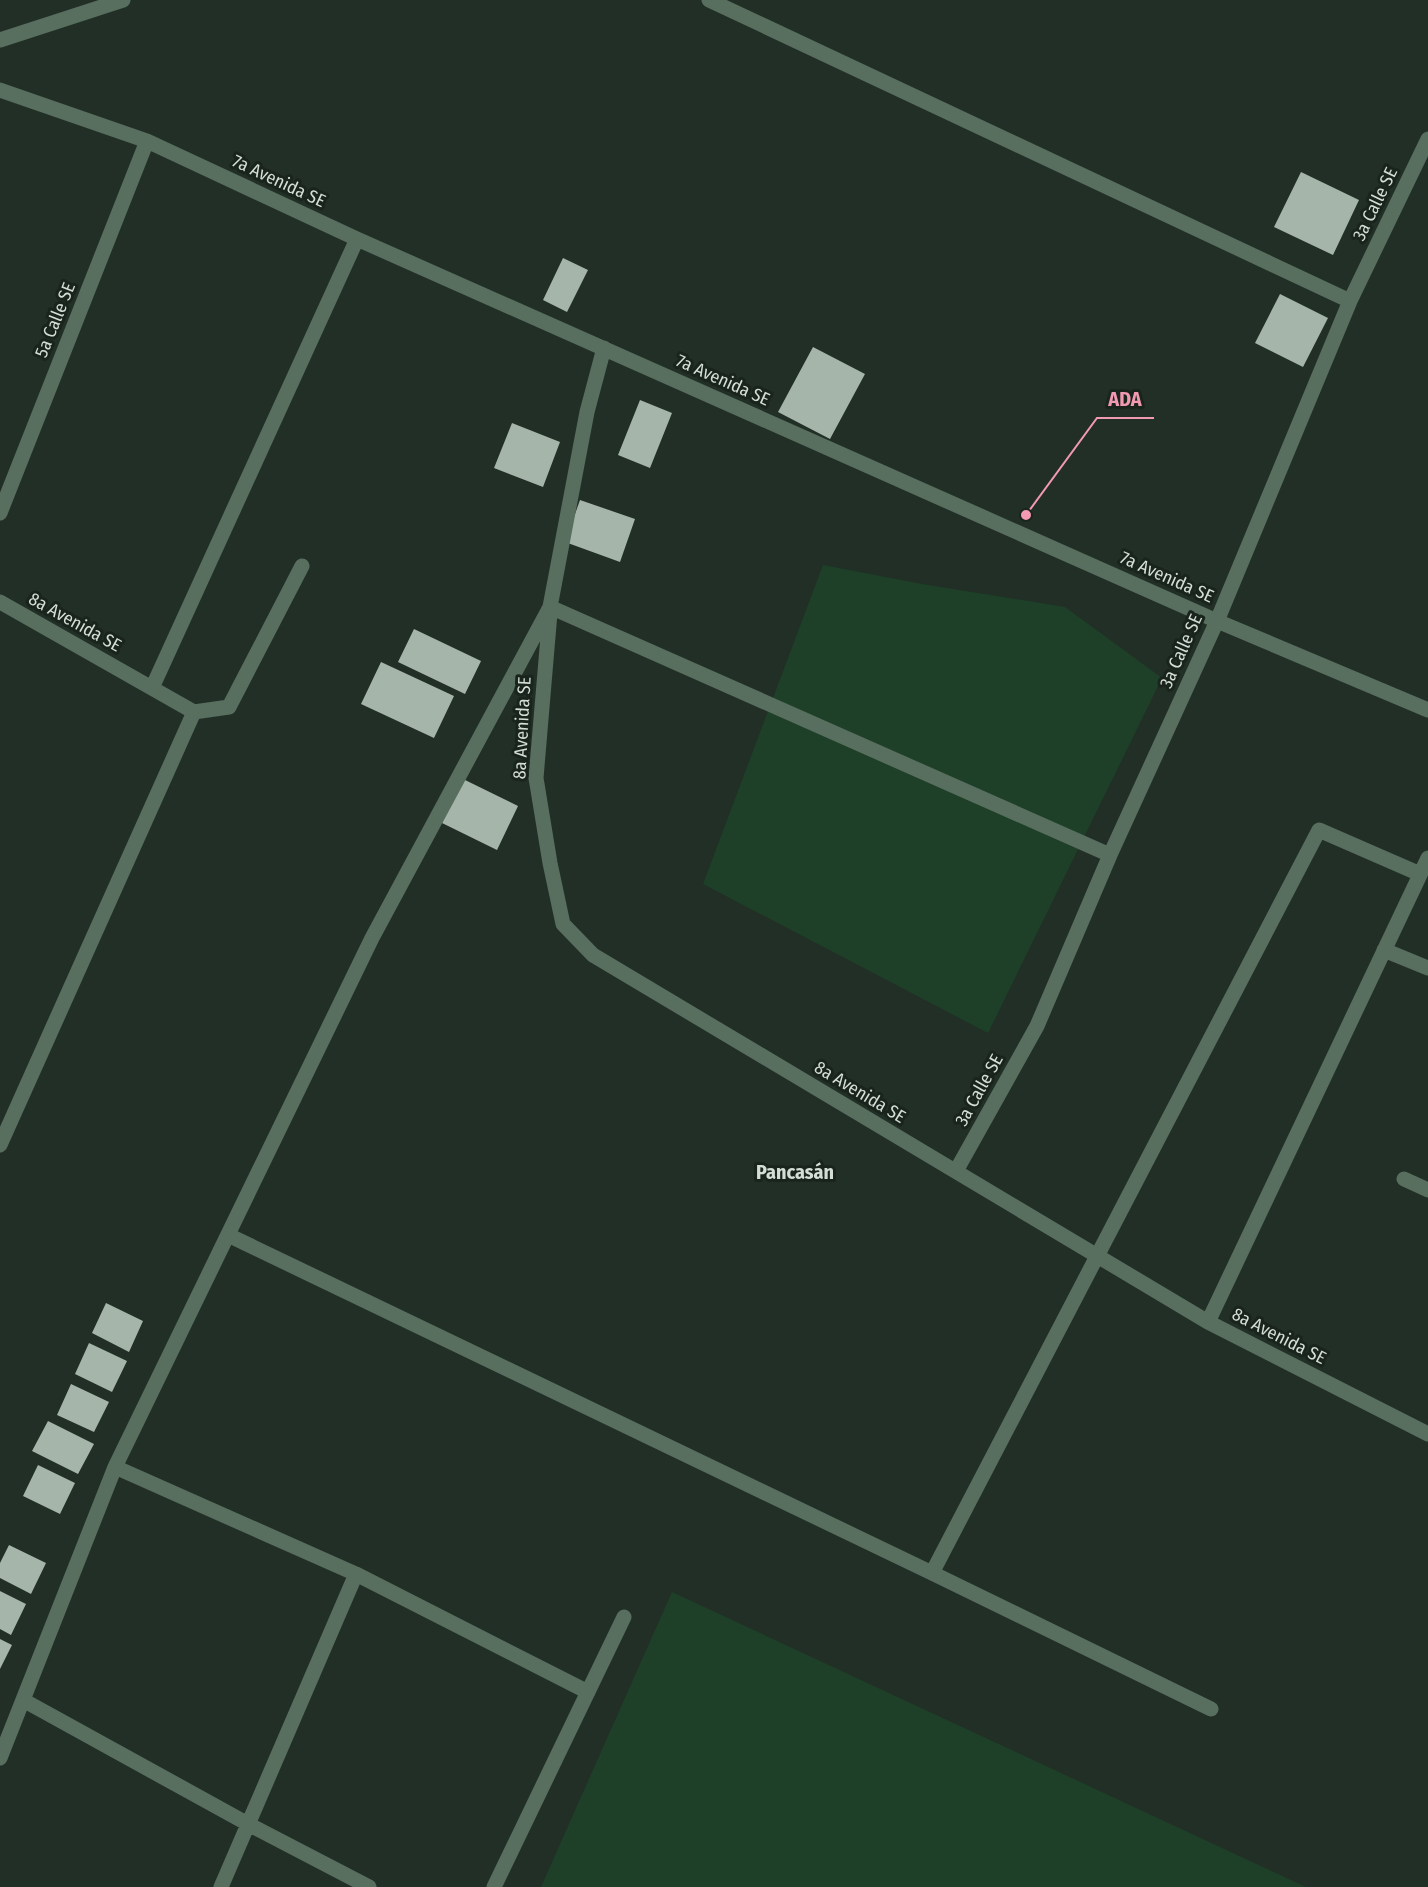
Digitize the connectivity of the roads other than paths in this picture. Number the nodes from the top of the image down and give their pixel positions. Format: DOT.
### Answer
graph roads {
  1 [pos="123,0"];
  2 [pos="709,0"];
  3 [pos="0,40"];
  4 [pos="0,90"];
  5 [pos="1428,139"];
  6 [pos="147,141"];
  7 [pos="357,239"];
  8 [pos="1350,301"];
  9 [pos="604,348"];
  10 [pos="0,513"];
  11 [pos="302,566"];
  12 [pos="0,602"];
  13 [pos="550,607"];
  14 [pos="1216,621"];
  15 [pos="152,688"];
  16 [pos="1428,710"];
  17 [pos="194,712"];
  18 [pos="1110,855"];
  19 [pos="1428,858"];
  20 [pos="1420,874"];
  21 [pos="1384,950"];
  22 [pos="1428,968"];
  23 [pos="0,1145"];
  24 [pos="956,1171"];
  25 [pos="1404,1179"];
  26 [pos="1428,1190"];
  27 [pos="228,1235"];
  28 [pos="1098,1256"];
  29 [pos="1208,1322"];
  30 [pos="1428,1434"];
  31 [pos="115,1467"];
  32 [pos="932,1572"];
  33 [pos="356,1575"];
  34 [pos="624,1617"];
  35 [pos="588,1692"];
  36 [pos="23,1700"];
  37 [pos="1211,1709"];
  38 [pos="0,1758"];
  39 [pos="248,1824"];
  40 [pos="221,1887"];
  41 [pos="369,1887"];
  42 [pos="494,1887"];
  1 -- 3 [label="street"];
  2 -- 8 [label="street"];
  4 -- 6 [label="street, 7a Avenida SE"];
  5 -- 8 [label="street, 3a Calle SE"];
  6 -- 7 [label="street, 7a Avenida SE"];
  6 -- 10 [label="street, 5a Calle SE"];
  7 -- 9 [label="street, 7a Avenida SE"];
  7 -- 15 [label="street"];
  8 -- 14 [label="street, 3a Calle SE"];
  9 -- 13 [label="street"];
  9 -- 14 [label="street, 7a Avenida SE"];
  11 -- 17 [label="street"];
  12 -- 15 [label="street, 8a Avenida SE"];
  13 -- 18 [label="street"];
  13 -- 24 [label="street, 8a Avenida SE"];
  13 -- 27 [label="street"];
  14 -- 16 [label="street, 7a Avenida SE"];
  14 -- 18 [label="street, 3a Calle SE"];
  15 -- 17 [label="street, 8a Avenida SE"];
  17 -- 23 [label="street"];
  18 -- 24 [label="street, 3a Calle SE"];
  19 -- 20 [label="street"];
  20 -- 21 [label="street"];
  20 -- 28 [label="street"];
  21 -- 22 [label="street"];
  21 -- 29 [label="street"];
  24 -- 28 [label="street, 8a Avenida SE"];
  25 -- 26 [label="street"];
  27 -- 31 [label="street"];
  27 -- 32 [label="street"];
  28 -- 29 [label="street, 8a Avenida SE"];
  28 -- 32 [label="street"];
  29 -- 30 [label="street, 8a Avenida SE"];
  31 -- 33 [label="street"];
  31 -- 36 [label="street"];
  32 -- 37 [label="street"];
  33 -- 35 [label="street"];
  33 -- 39 [label="street"];
  34 -- 35 [label="street"];
  35 -- 42 [label="street"];
  36 -- 38 [label="street"];
  36 -- 39 [label="street"];
  39 -- 40 [label="street"];
  39 -- 41 [label="street"];
}
